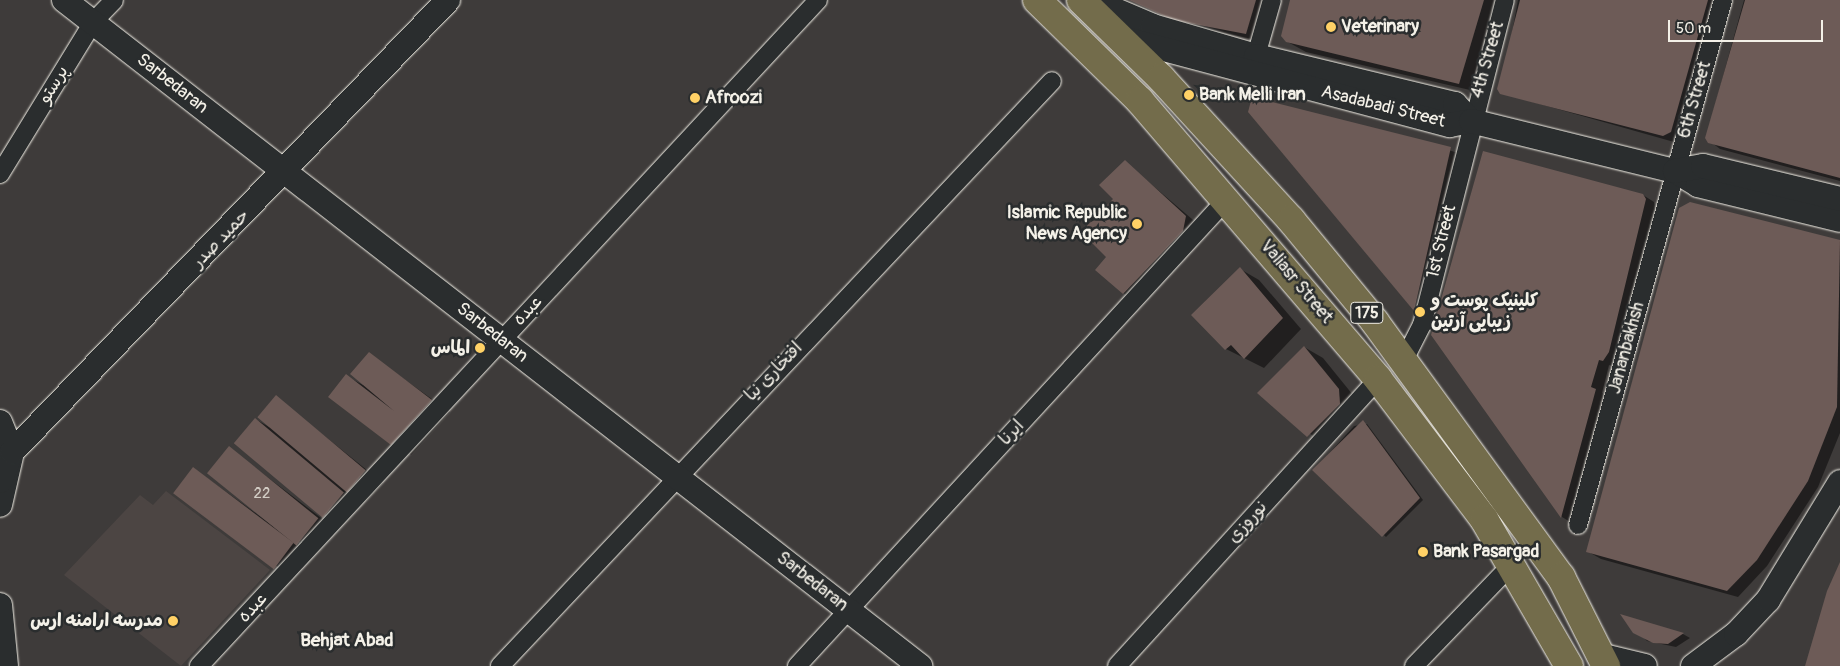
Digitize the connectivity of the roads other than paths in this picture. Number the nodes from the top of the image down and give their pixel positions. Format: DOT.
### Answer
graph roads {
  1 [pos="64,0"];
  2 [pos="114,0"];
  3 [pos="448,0"];
  4 [pos="818,0"];
  5 [pos="1037,0"];
  6 [pos="1081,0"];
  7 [pos="1092,0"];
  8 [pos="1272,0"];
  9 [pos="1505,0"];
  10 [pos="1723,0"];
  11 [pos="93,22"];
  12 [pos="1122,38"];
  13 [pos="1091,49"];
  14 [pos="1177,54"];
  15 [pos="1256,56"];
  16 [pos="1052,81"];
  17 [pos="1174,94"];
  18 [pos="1471,120"];
  19 [pos="1675,171"];
  20 [pos="286,172"];
  21 [pos="0,174"];
  22 [pos="1227,199"];
  23 [pos="1840,199"];
  24 [pos="1840,220"];
  25 [pos="501,340"];
  26 [pos="1404,360"];
  27 [pos="1378,379"];
  28 [pos="0,422"];
  29 [pos="12,452"];
  30 [pos="675,476"];
  31 [pos="0,481"];
  32 [pos="1840,482"];
  33 [pos="0,505"];
  34 [pos="1578,525"];
  35 [pos="1512,564"];
  36 [pos="0,605"];
  37 [pos="849,611"];
  38 [pos="1602,660"];
  39 [pos="6,666"];
  40 [pos="199,666"];
  41 [pos="500,666"];
  42 [pos="797,666"];
  43 [pos="920,666"];
  44 [pos="1117,666"];
  45 [pos="1414,666"];
  46 [pos="1569,666"];
  47 [pos="1645,666"];
  48 [pos="1694,666"];
  1 -- 11 [label="main road, Sarbedaran"];
  2 -- 11 [label="street, پرستو"];
  3 -- 20 [label="main road, حمید صدر"];
  4 -- 25 [label="street, عبده"];
  5 -- 13 [label="main road, Valiasr Street / 175"];
  6 -- 12 [label="main road, Valiasr Street / 175"];
  7 -- 15 [label="main road"];
  8 -- 15 [label="street"];
  9 -- 18 [label="street, 4th Street"];
  10 -- 19 [label="street, 6th Street"];
  11 -- 20 [label="main road, Sarbedaran"];
  11 -- 21 [label="street, پرستو"];
  12 -- 13 [label="main road"];
  12 -- 14 [label="main road, Asadabadi Street"];
  12 -- 17 [label="main road, Valiasr Street / 175"];
  13 -- 22 [label="main road, Valiasr Street / 175"];
  14 -- 17 [label="main road"];
  14 -- 18 [label="main road, Asadabadi Street"];
  15 -- 18 [label="main road"];
  16 -- 30 [label="street, افتخاری نیا"];
  17 -- 26 [label="main road, Valiasr Street / 175"];
  18 -- 19 [label="main road, Asadabadi Street"];
  18 -- 26 [label="street, 1st Street"];
  19 -- 23 [label="main road, Asadabadi Street"];
  19 -- 24 [label="main road, Asadabadi Street"];
  19 -- 34 [label="street, Jananbakhsh"];
  20 -- 25 [label="main road, Sarbedaran"];
  20 -- 29 [label="main road, حمید صدر"];
  22 -- 27 [label="main road, Valiasr Street / 175"];
  22 -- 37 [label="street, ايرنا"];
  25 -- 30 [label="main road, Sarbedaran"];
  25 -- 40 [label="street, عبده"];
  26 -- 38 [label="main road, Valiasr Street / 175"];
  27 -- 35 [label="main road, Valiasr Street / 175"];
  27 -- 44 [label="street, نوروزی"];
  28 -- 29 [label="main road"];
  29 -- 31 [label="main road, حمید صدر"];
  29 -- 33 [label="main road"];
  30 -- 37 [label="main road, Sarbedaran"];
  30 -- 41 [label="street, افتخاری نیا"];
  32 -- 48 [label="main road"];
  35 -- 45 [label="street"];
  35 -- 46 [label="main road, Valiasr Street / 175"];
  36 -- 39 [label="main road"];
  37 -- 42 [label="street, ايرنا"];
  37 -- 43 [label="main road, Sarbedaran"];
  38 -- 47 [label="main road"];
}
